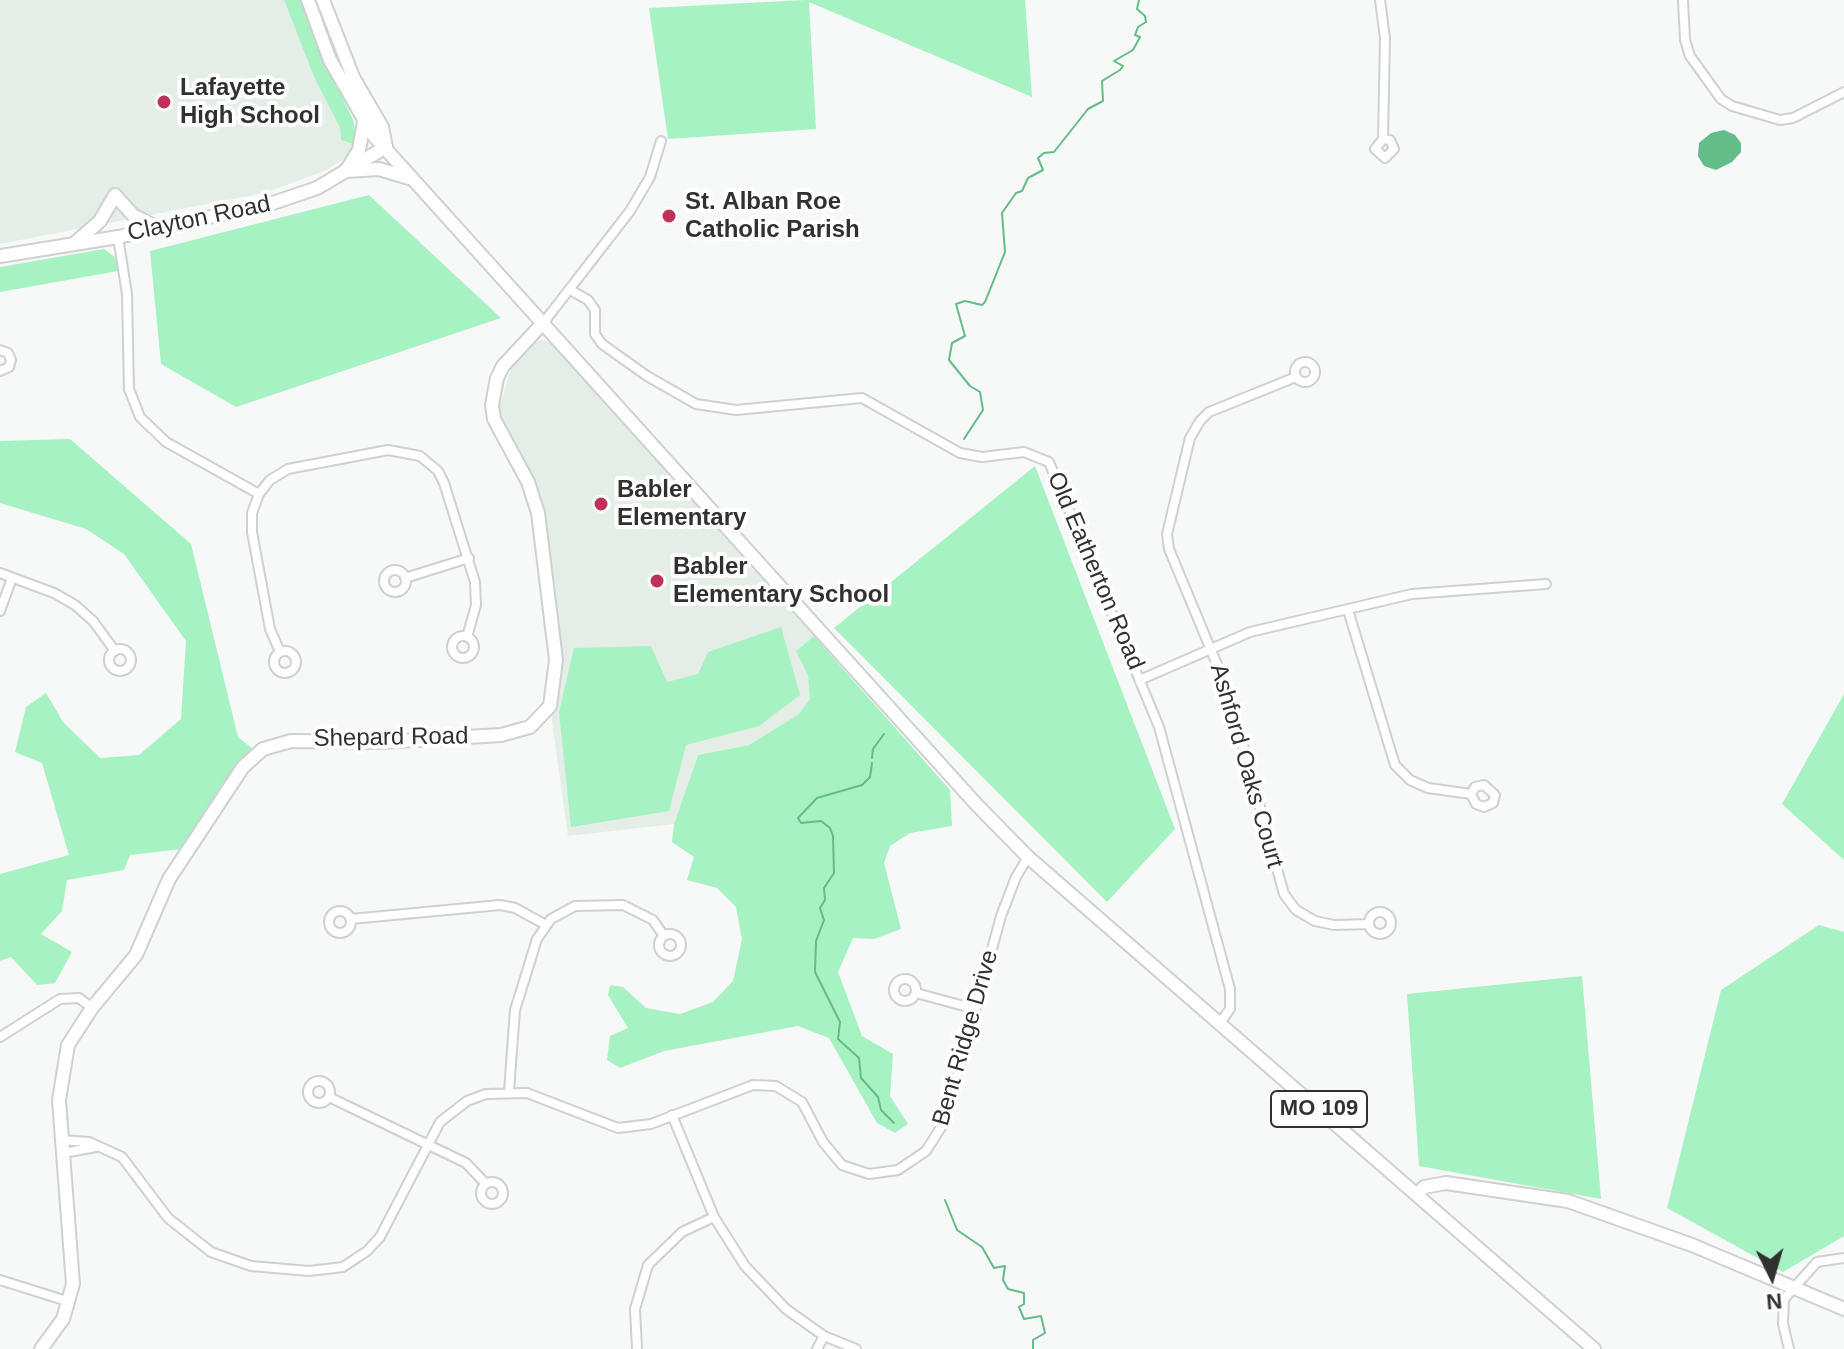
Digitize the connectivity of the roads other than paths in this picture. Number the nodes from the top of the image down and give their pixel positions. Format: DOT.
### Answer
graph roads {
  1 [pos="308,0"];
  2 [pos="323,0"];
  3 [pos="1380,0"];
  4 [pos="1683,0"];
  5 [pos="1844,92"];
  6 [pos="364,122"];
  7 [pos="1383,139"];
  8 [pos="661,141"];
  9 [pos="386,147"];
  10 [pos="346,171"];
  11 [pos="410,178"];
  12 [pos="158,228"];
  13 [pos="118,237"];
  14 [pos="74,244"];
  15 [pos="0,256"];
  16 [pos="572,291"];
  17 [pos="544,322"];
  18 [pos="0,350"];
  19 [pos="0,371"];
  20 [pos="1296,377"];
  21 [pos="259,494"];
  22 [pos="469,558"];
  23 [pos="0,573"];
  24 [pos="12,578"];
  25 [pos="405,578"];
  26 [pos="1546,584"];
  27 [pos="1348,610"];
  28 [pos="0,611"];
  29 [pos="467,637"];
  30 [pos="1212,648"];
  31 [pos="115,651"];
  32 [pos="280,652"];
  33 [pos="1142,679"];
  34 [pos="1471,794"];
  35 [pos="1028,857"];
  36 [pos="351,919"];
  37 [pos="1369,924"];
  38 [pos="546,925"];
  39 [pos="664,936"];
  40 [pos="916,993"];
  41 [pos="92,1008"];
  42 [pos="975,1009"];
  43 [pos="1220,1023"];
  44 [pos="0,1037"];
  45 [pos="509,1091"];
  46 [pos="329,1097"];
  47 [pos="672,1115"];
  48 [pos="426,1144"];
  49 [pos="63,1146"];
  50 [pos="486,1184"];
  51 [pos="1417,1195"];
  52 [pos="714,1217"];
  53 [pos="1844,1258"];
  54 [pos="0,1280"];
  55 [pos="1791,1287"];
  56 [pos="70,1302"];
  57 [pos="1844,1309"];
  58 [pos="824,1336"];
  59 [pos="41,1349"];
  60 [pos="637,1349"];
  61 [pos="817,1349"];
  62 [pos="856,1349"];
  63 [pos="1594,1349"];
  64 [pos="1789,1349"];
  1 -- 6 [label="main road, MO 109"];
  2 -- 9 [label="main road, MO 109"];
  3 -- 7 [label="street"];
  4 -- 5 [label="street"];
  6 -- 9 [label="main road, MO 109"];
  6 -- 10 [label="main road"];
  8 -- 16 [label="street, Shepard Road"];
  9 -- 10 [label="main road, Clayton Road"];
  9 -- 11 [label="main road, MO 109"];
  10 -- 11 [label="main road"];
  10 -- 12 [label="main road, Clayton Road"];
  11 -- 17 [label="main road, MO 109"];
  12 -- 13 [label="main road, Clayton Road"];
  12 -- 14 [label="main road"];
  13 -- 14 [label="main road, Clayton Road"];
  13 -- 21 [label="street"];
  14 -- 15 [label="main road, Clayton Road"];
  16 -- 17 [label="street, Shepard Road"];
  16 -- 33 [label="street, Old Eatherton Road"];
  17 -- 35 [label="main road, MO 109"];
  17 -- 41 [label="main road, Shepard Road"];
  18 -- 19 [label="street"];
  20 -- 30 [label="street, Ashford Oaks Court"];
  21 -- 22 [label="street"];
  21 -- 32 [label="street"];
  22 -- 25 [label="street"];
  22 -- 29 [label="street"];
  23 -- 24 [label="street"];
  24 -- 28 [label="street"];
  24 -- 31 [label="street"];
  26 -- 27 [label="street"];
  27 -- 30 [label="street"];
  27 -- 34 [label="street"];
  30 -- 33 [label="street"];
  30 -- 37 [label="street, Ashford Oaks Court"];
  33 -- 43 [label="street, Old Eatherton Road"];
  35 -- 42 [label="street, Bent Ridge Drive"];
  35 -- 43 [label="main road, MO 109"];
  36 -- 38 [label="street"];
  38 -- 39 [label="street"];
  38 -- 45 [label="street"];
  40 -- 42 [label="street"];
  41 -- 44 [label="street"];
  41 -- 49 [label="main road, Shepard Road"];
  42 -- 47 [label="street, Bent Ridge Drive"];
  43 -- 51 [label="main road, MO 109"];
  45 -- 47 [label="street, Bent Ridge Drive"];
  45 -- 48 [label="street, Bent Ridge Drive"];
  46 -- 48 [label="street"];
  47 -- 52 [label="street"];
  48 -- 49 [label="street, Bent Ridge Drive"];
  48 -- 50 [label="street"];
  49 -- 56 [label="main road, Shepard Road"];
  51 -- 55 [label="main road"];
  51 -- 63 [label="main road, MO 109"];
  52 -- 58 [label="street"];
  52 -- 60 [label="street"];
  53 -- 55 [label="street"];
  54 -- 56 [label="street"];
  55 -- 57 [label="main road"];
  55 -- 64 [label="street"];
  56 -- 59 [label="main road, Shepard Road"];
  58 -- 61 [label="street"];
  58 -- 62 [label="street"];
}
